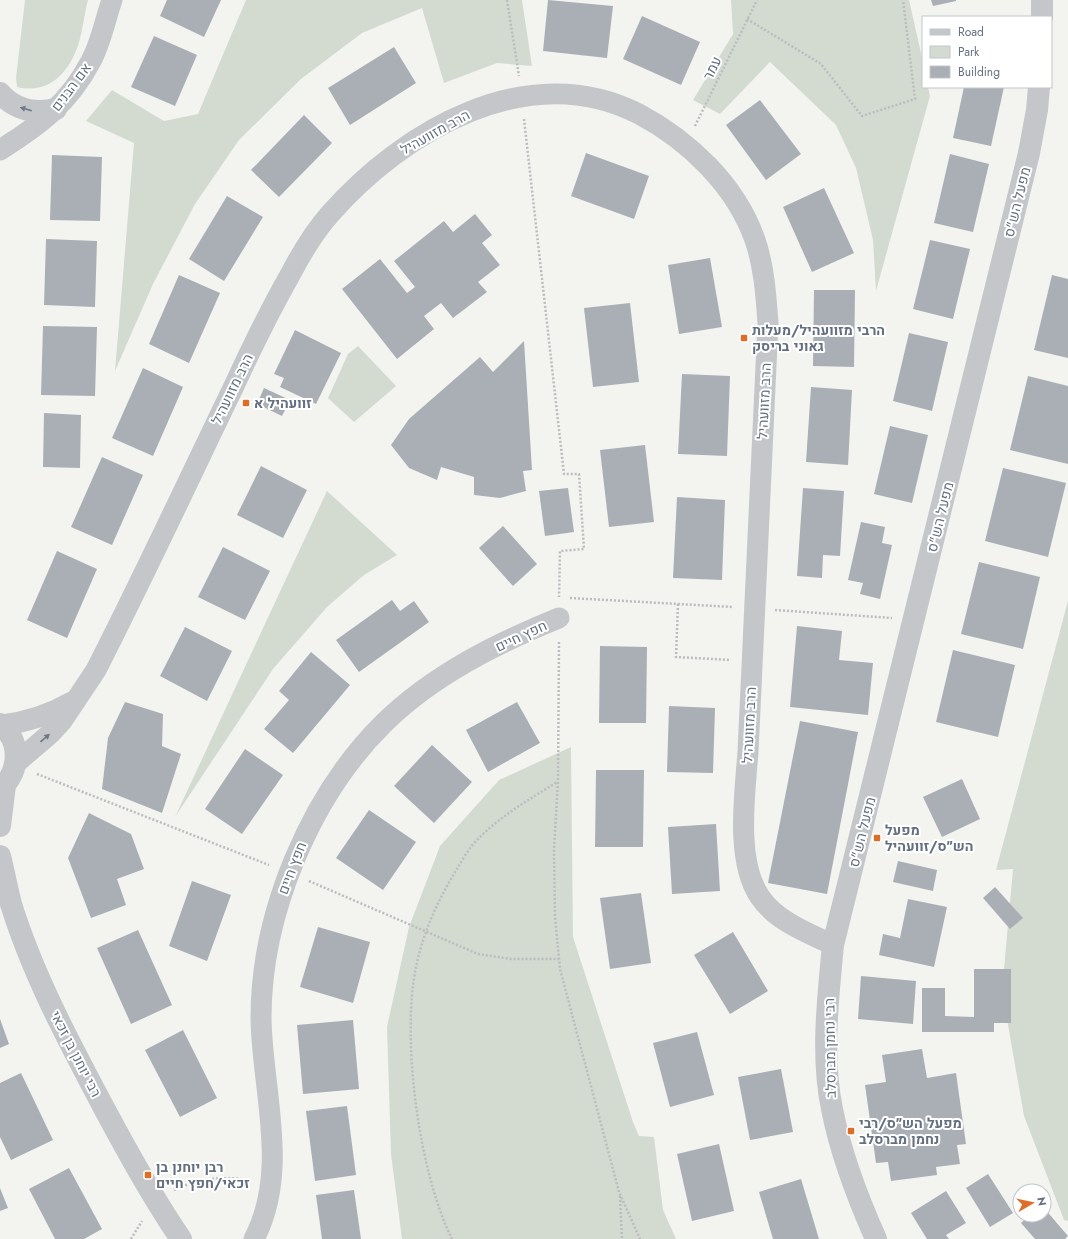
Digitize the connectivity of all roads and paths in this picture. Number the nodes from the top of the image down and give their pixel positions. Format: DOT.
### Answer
graph roads {
  1 [pos="112,0"];
  2 [pos="507,0"];
  3 [pos="757,0"];
  4 [pos="903,0"];
  5 [pos="1042,0"];
  6 [pos="1042,16"];
  7 [pos="747,19"];
  8 [pos="1039,88"];
  9 [pos="0,93"];
  10 [pos="522,97"];
  11 [pos="56,109"];
  12 [pos="686,145"];
  13 [pos="0,150"];
  14 [pos="678,604"];
  15 [pos="559,618"];
  16 [pos="752,661"];
  17 [pos="76,700"];
  18 [pos="1,724"];
  19 [pos="16,763"];
  20 [pos="35,773"];
  21 [pos="558,781"];
  22 [pos="2,787"];
  23 [pos="0,826"];
  24 [pos="0,856"];
  25 [pos="290,873"];
  26 [pos="425,932"];
  27 [pos="833,945"];
  28 [pos="559,959"];
  29 [pos="271,1185"];
  30 [pos="620,1192"];
  31 [pos="158,1204"];
  32 [pos="131,1239"];
  33 [pos="181,1239"];
  34 [pos="254,1239"];
  35 [pos="452,1239"];
  36 [pos="622,1239"];
  37 [pos="640,1239"];
  38 [pos="876,1239"];
  1 -- 11 [label="street, אם הבנים"];
  2 -- 10 [label="path"];
  3 -- 7 [label="path, עמר"];
  4 -- 7 [label="path"];
  5 -- 6 [label="street"];
  7 -- 12 [label="path, עמר"];
  8 -- 27 [label="street, מפעל הש\"ס"];
  11 -- 9 [label="street, one-way"];
  10 -- 12 [label="street, הרב מזוועהיל"];
  10 -- 15 [label="path"];
  10 -- 17 [label="street, הרב מזוועהיל"];
  11 -- 13 [label="street, אם הבנים"];
  12 -- 16 [label="street, הרב מזוועהיל"];
  14 -- 16 [label="path"];
  15 -- 21 [label="path"];
  15 -- 25 [label="street, חפץ חיים"];
  16 -- 27 [label="street, הרב מזוועהיל"];
  17 -- 18 [label="street"];
  19 -- 17 [label="street, הרב מזוועהיל, one-way"];
  18 -- 19 [label="street"];
  19 -- 22 [label="street"];
  20 -- 25 [label="path"];
  21 -- 26 [label="path"];
  21 -- 28 [label="path"];
  22 -- 23 [label="street"];
  24 -- 31 [label="street, רבי יוחנן בן זכאי"];
  25 -- 26 [label="path"];
  25 -- 29 [label="street, חפץ חיים"];
  26 -- 28 [label="path"];
  26 -- 35 [label="path"];
  27 -- 38 [label="street, רבי נחמן מברסלב"];
  28 -- 30 [label="path"];
  29 -- 31 [label="path"];
  29 -- 34 [label="street, חפץ חיים"];
  30 -- 36 [label="path"];
  30 -- 37 [label="path"];
  31 -- 32 [label="path"];
  31 -- 33 [label="street, רבי יוחנן בן זכאי"];
}
